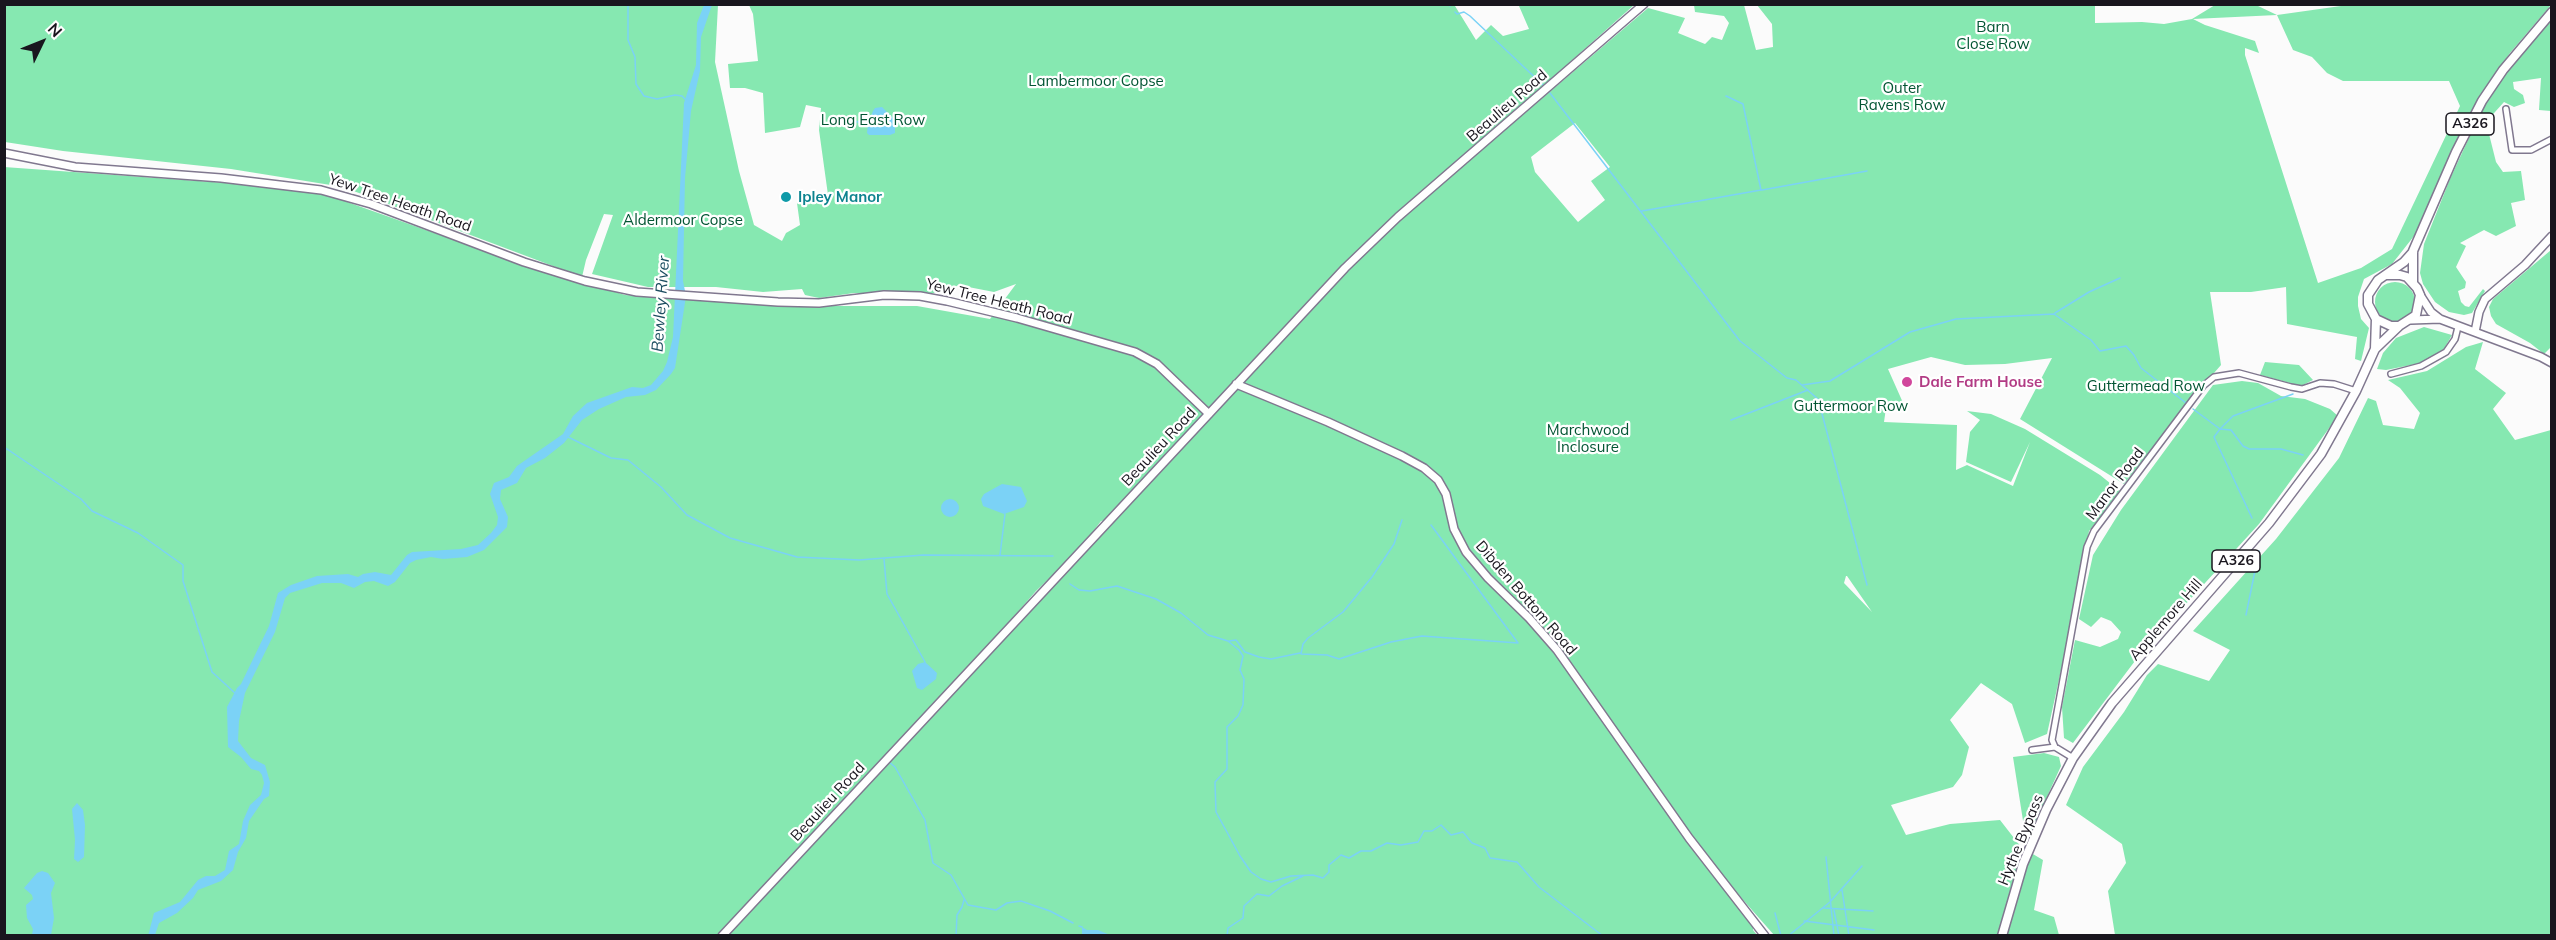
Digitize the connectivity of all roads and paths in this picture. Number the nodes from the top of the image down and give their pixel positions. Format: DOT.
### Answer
graph roads {
  1 [pos="1644,4"];
  2 [pos="2552,12"];
  3 [pos="2506,110"];
  4 [pos="2552,139"];
  5 [pos="4,153"];
  6 [pos="2552,236"];
  7 [pos="2414,251"];
  8 [pos="2386,275"];
  9 [pos="2413,282"];
  10 [pos="2420,296"];
  11 [pos="2376,319"];
  12 [pos="2440,319"];
  13 [pos="2411,320"];
  14 [pos="2399,326"];
  15 [pos="2458,327"];
  16 [pos="2475,332"];
  17 [pos="2375,349"];
  18 [pos="2552,363"];
  19 [pos="2391,374"];
  20 [pos="1236,384"];
  21 [pos="2356,391"];
  22 [pos="1209,414"];
  23 [pos="2055,747"];
  24 [pos="2032,750"];
  25 [pos="2073,758"];
  26 [pos="722,936"];
  27 [pos="1765,936"];
  28 [pos="2002,936"];
  1 -- 20 [label="street, Beaulieu Road"];
  2 -- 7 [label="main road, A326"];
  3 -- 4 [label="street"];
  5 -- 22 [label="street, Yew Tree Heath Road"];
  6 -- 16 [label="street"];
  7 -- 8 [label="main road, A326"];
  7 -- 9 [label="main road, A326"];
  8 -- 9 [label="main road"];
  8 -- 11 [label="main road"];
  9 -- 10 [label="main road"];
  10 -- 12 [label="street"];
  10 -- 13 [label="main road"];
  11 -- 14 [label="main road"];
  11 -- 17 [label="main road, Applemore Hill / A326"];
  12 -- 13 [label="street"];
  12 -- 15 [label="street"];
  13 -- 14 [label="main road"];
  14 -- 17 [label="main road, Applemore Hill / A326"];
  15 -- 16 [label="street"];
  15 -- 19 [label="street"];
  16 -- 18 [label="street"];
  17 -- 21 [label="main road, Applemore Hill / A326"];
  20 -- 22 [label="street, Beaulieu Road"];
  20 -- 27 [label="street, Dibden Bottom Road"];
  21 -- 23 [label="street, Manor Road"];
  21 -- 25 [label="main road, Applemore Hill / A326"];
  22 -- 26 [label="street, Beaulieu Road"];
  23 -- 24 [label="street"];
  23 -- 25 [label="street"];
  25 -- 28 [label="main road, Hythe Bypass / A326"];
}
